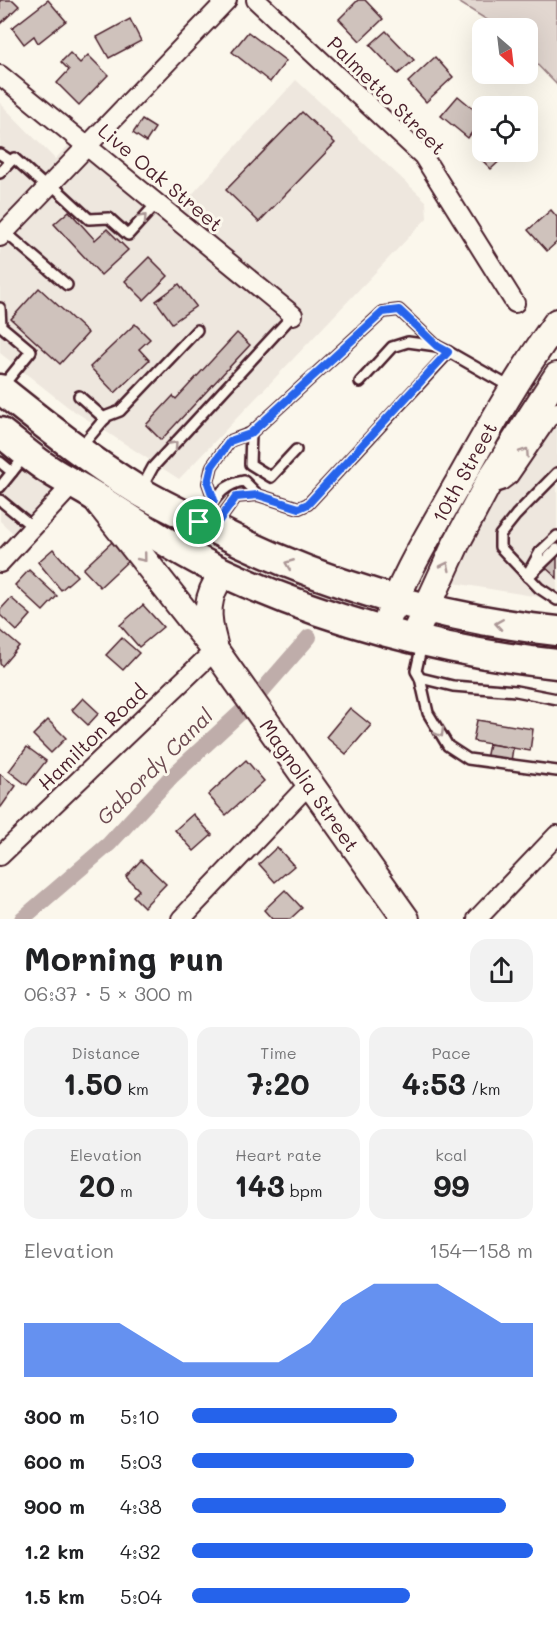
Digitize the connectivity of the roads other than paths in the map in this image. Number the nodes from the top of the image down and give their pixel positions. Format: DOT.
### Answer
graph roads {
  1 [pos="227,0"];
  2 [pos="256,0"];
  3 [pos="0,75"];
  4 [pos="87,144"];
  5 [pos="0,154"];
  6 [pos="11,161"];
  7 [pos="0,173"];
  8 [pos="48,185"];
  9 [pos="157,203"];
  10 [pos="2,234"];
  11 [pos="67,285"];
  12 [pos="515,303"];
  13 [pos="0,308"];
  14 [pos="293,315"];
  15 [pos="557,322"];
  16 [pos="197,330"];
  17 [pos="437,346"];
  18 [pos="448,352"];
  19 [pos="557,376"];
  20 [pos="360,382"];
  21 [pos="512,388"];
  22 [pos="0,389"];
  23 [pos="79,396"];
  24 [pos="557,412"];
  25 [pos="105,419"];
  26 [pos="0,432"];
  27 [pos="250,434"];
  28 [pos="78,450"];
  29 [pos="296,450"];
  30 [pos="0,462"];
  31 [pos="20,463"];
  32 [pos="557,473"];
  33 [pos="487,485"];
  34 [pos="0,487"];
  35 [pos="83,490"];
  36 [pos="139,491"];
  37 [pos="258,495"];
  38 [pos="0,500"];
  39 [pos="209,517"];
  40 [pos="33,527"];
  41 [pos="557,536"];
  42 [pos="557,549"];
  43 [pos="0,563"];
  44 [pos="223,573"];
  45 [pos="527,576"];
  46 [pos="394,600"];
  47 [pos="557,600"];
  48 [pos="425,608"];
  49 [pos="384,630"];
  50 [pos="557,631"];
  51 [pos="418,639"];
  52 [pos="215,651"];
  53 [pos="557,664"];
  54 [pos="420,678"];
  55 [pos="557,699"];
  56 [pos="557,771"];
  57 [pos="309,784"];
  58 [pos="557,835"];
  59 [pos="0,856"];
  60 [pos="181,919"];
  61 [pos="406,919"];
  62 [pos="477,919"];
  1 -- 4 [label="street"];
  2 -- 12 [label="street, Palmetto Street"];
  3 -- 4 [label="street, Live Oak Street"];
  4 -- 8 [label="street"];
  4 -- 9 [label="street, Live Oak Street"];
  5 -- 6 [label="lane"];
  6 -- 7 [label="lane"];
  6 -- 8 [label="lane"];
  8 -- 9 [label="lane, one-way"];
  8 -- 10 [label="street"];
  9 -- 14 [label="street, Live Oak Street"];
  10 -- 11 [label="lane"];
  13 -- 22 [label="lane"];
  36 -- 14 [label="lane, one-way"];
  15 -- 21 [label="street, 10th Street"];
  16 -- 25 [label="lane"];
  17 -- 18 [label="lane"];
  17 -- 20 [label="lane"];
  17 -- 27 [label="lane"];
  18 -- 21 [label="lane"];
  18 -- 37 [label="lane"];
  19 -- 33 [label="street, 10th Street"];
  21 -- 46 [label="street, 10th Street"];
  22 -- 28 [label="main road"];
  23 -- 25 [label="lane"];
  33 -- 24 [label="street, one-way"];
  25 -- 28 [label="lane"];
  26 -- 31 [label="main road"];
  27 -- 29 [label="lane"];
  27 -- 39 [label="lane"];
  28 -- 36 [label="main road"];
  30 -- 31 [label="lane"];
  31 -- 34 [label="lane"];
  31 -- 35 [label="main road"];
  32 -- 45 [label="lane"];
  48 -- 33 [label="street, 10th Street, one-way"];
  35 -- 40 [label="street"];
  35 -- 44 [label="main road"];
  35 -- 52 [label="street, Magnolia Street, one-way"];
  36 -- 39 [label="main road"];
  37 -- 39 [label="lane"];
  37 -- 39 [label="lane"];
  38 -- 40 [label="lane"];
  46 -- 39 [label="main road, one-way"];
  40 -- 43 [label="street"];
  41 -- 45 [label="lane"];
  42 -- 45 [label="lane"];
  44 -- 49 [label="main road"];
  44 -- 52 [label="street, Magnolia Street"];
  45 -- 47 [label="lane"];
  46 -- 48 [label="main road"];
  46 -- 49 [label="street, 10th Street"];
  50 -- 48 [label="main road, one-way"];
  48 -- 51 [label="street, 10th Street"];
  49 -- 51 [label="main road"];
  51 -- 53 [label="main road"];
  51 -- 54 [label="lane"];
  52 -- 57 [label="street, Magnolia Street"];
  52 -- 59 [label="street, Hamilton Road"];
  54 -- 55 [label="lane"];
  54 -- 56 [label="lane, one-way"];
  57 -- 60 [label="street"];
  57 -- 61 [label="street, Magnolia Street"];
  58 -- 62 [label="street"];
}
